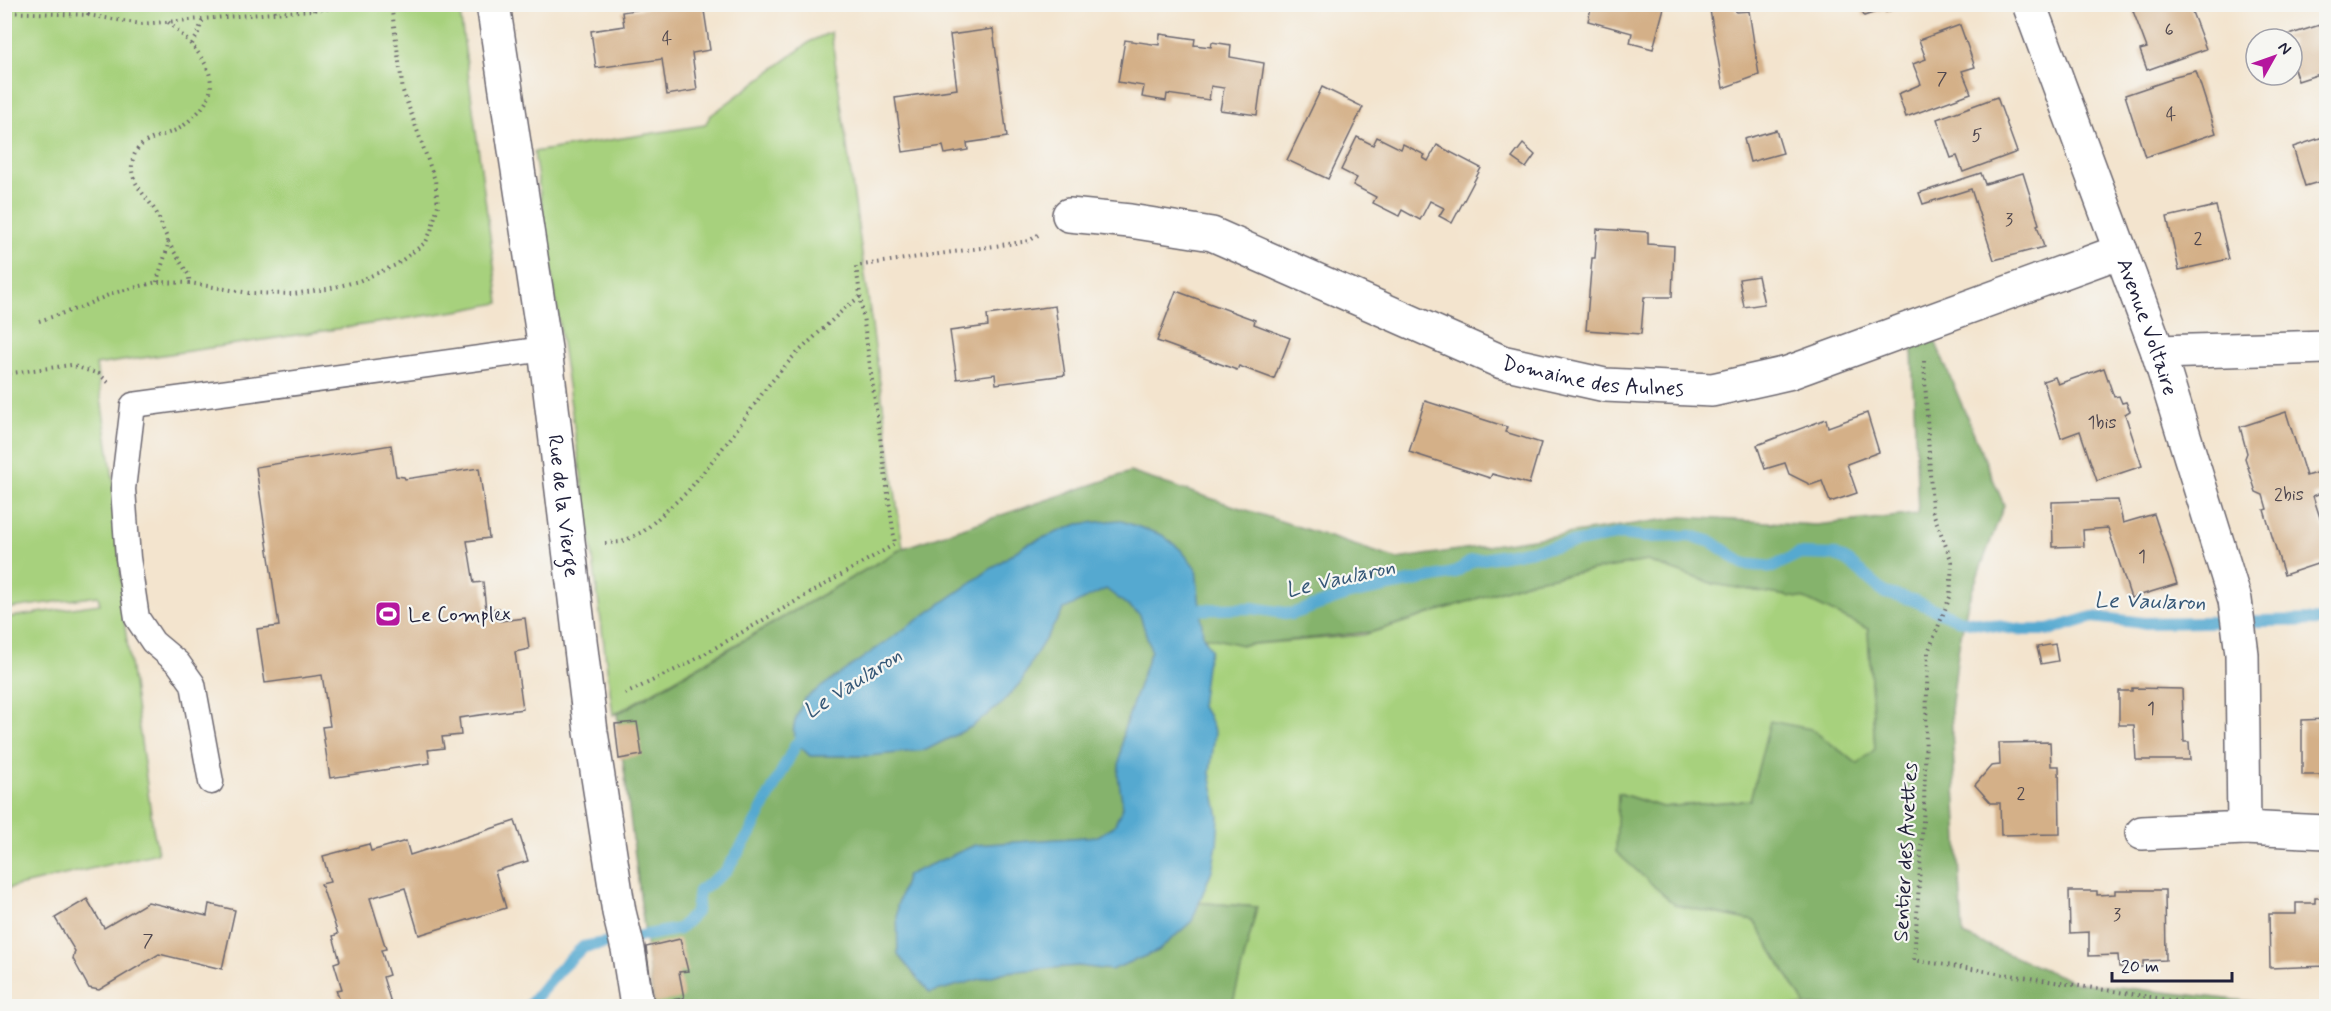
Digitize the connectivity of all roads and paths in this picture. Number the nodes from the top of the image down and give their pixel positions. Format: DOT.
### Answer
graph roads {
  1 [pos="18,4"];
  2 [pos="60,4"];
  3 [pos="90,4"];
  4 [pos="232,4"];
  5 [pos="274,4"];
  6 [pos="313,4"];
  7 [pos="383,4"];
  8 [pos="391,4"];
  9 [pos="493,4"];
  10 [pos="2029,4"];
  11 [pos="314,11"];
  12 [pos="4,12"];
  13 [pos="19,12"];
  14 [pos="62,13"];
  15 [pos="275,14"];
  16 [pos="88,15"];
  17 [pos="233,16"];
  18 [pos="203,19"];
  19 [pos="168,22"];
  20 [pos="192,44"];
  21 [pos="1069,215"];
  22 [pos="168,241"];
  23 [pos="2121,251"];
  24 [pos="157,282"];
  25 [pos="190,283"];
  26 [pos="861,296"];
  27 [pos="39,321"];
  28 [pos="1922,324"];
  29 [pos="2326,347"];
  30 [pos="545,349"];
  31 [pos="2158,352"];
  32 [pos="4,374"];
  33 [pos="133,405"];
  34 [pos="601,543"];
  35 [pos="588,708"];
  36 [pos="211,782"];
  37 [pos="2244,828"];
  38 [pos="2142,832"];
  39 [pos="2326,832"];
  40 [pos="637,1006"];
  41 [pos="2208,1006"];
  1 -- 13 [label="path"];
  2 -- 14 [label="path"];
  3 -- 16 [label="path"];
  4 -- 17 [label="path"];
  5 -- 15 [label="path"];
  6 -- 11 [label="path"];
  7 -- 11 [label="path"];
  8 -- 25 [label="path"];
  9 -- 30 [label="street, Rue de la Vierge"];
  10 -- 23 [label="street, Avenue Voltaire"];
  11 -- 15 [label="path"];
  12 -- 13 [label="path"];
  13 -- 14 [label="path"];
  14 -- 16 [label="path"];
  15 -- 17 [label="path"];
  16 -- 19 [label="path"];
  17 -- 18 [label="path"];
  18 -- 19 [label="path"];
  18 -- 20 [label="path"];
  19 -- 20 [label="path"];
  20 -- 22 [label="path"];
  21 -- 26 [label="path"];
  21 -- 28 [label="street, Domaine des Aulnes"];
  22 -- 24 [label="path"];
  22 -- 25 [label="path"];
  23 -- 28 [label="street, Domaine des Aulnes"];
  23 -- 31 [label="street, Avenue Voltaire"];
  24 -- 25 [label="path"];
  24 -- 27 [label="path"];
  26 -- 34 [label="path"];
  26 -- 35 [label="path"];
  28 -- 41 [label="path, Sentier des Avettes"];
  29 -- 31 [label="street"];
  30 -- 33 [label="lane"];
  30 -- 35 [label="street, Rue de la Vierge"];
  31 -- 37 [label="street, Avenue Voltaire"];
  32 -- 33 [label="path"];
  33 -- 36 [label="lane"];
  35 -- 40 [label="street, Rue de la Vierge"];
  37 -- 38 [label="street"];
  37 -- 39 [label="street"];
}
